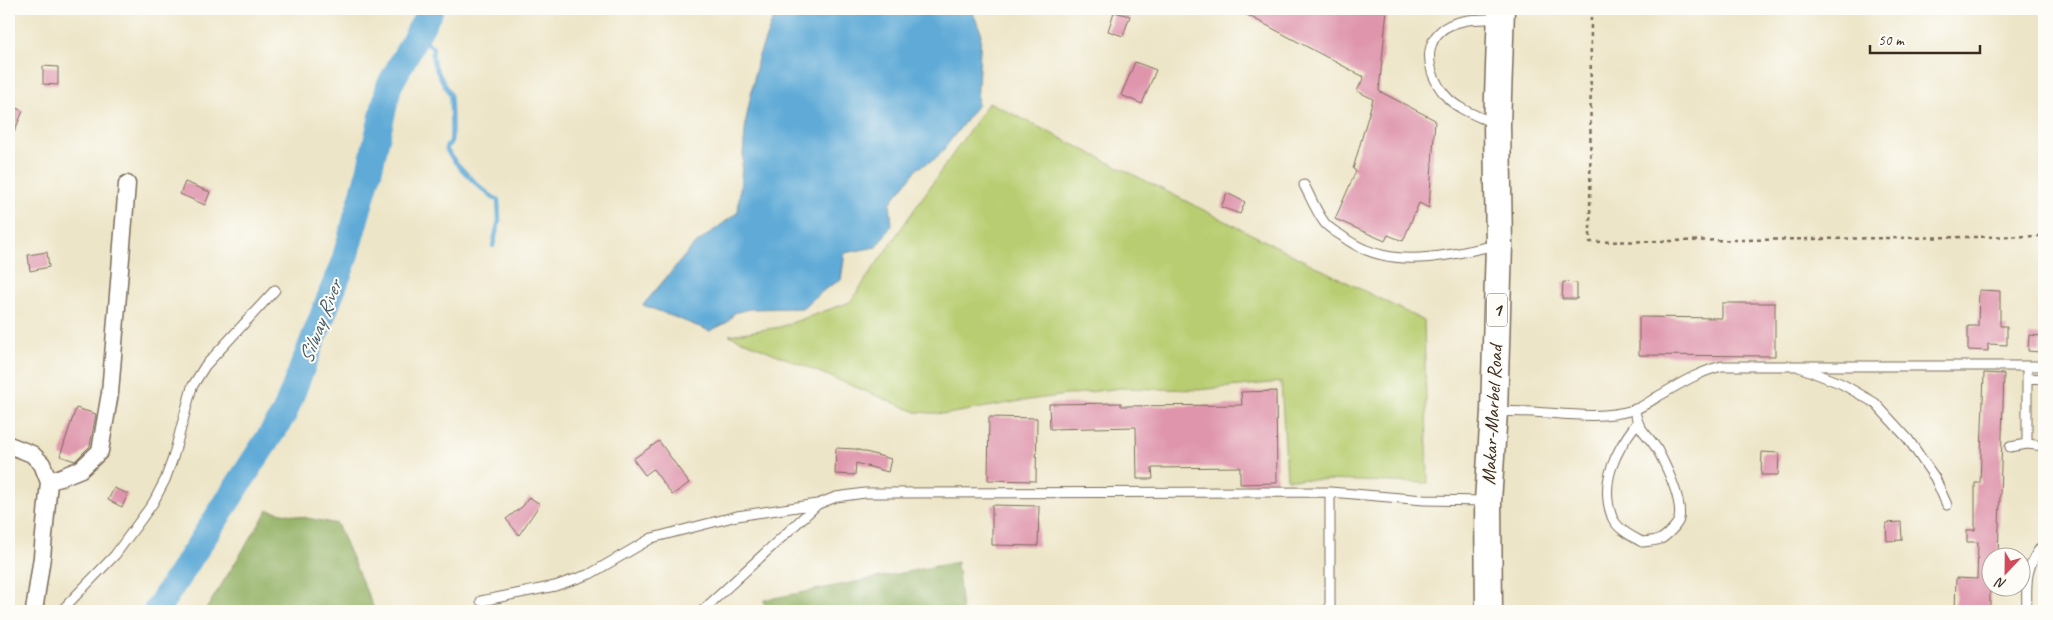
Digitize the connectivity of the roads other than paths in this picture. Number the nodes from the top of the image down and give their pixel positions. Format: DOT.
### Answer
graph roads {
  1 [pos="1501,14"];
  2 [pos="1497,125"];
  3 [pos="127,184"];
  4 [pos="1304,184"];
  5 [pos="1499,245"];
  6 [pos="275,290"];
  7 [pos="1794,365"];
  8 [pos="2027,366"];
  9 [pos="2044,366"];
  10 [pos="2027,378"];
  11 [pos="2044,380"];
  12 [pos="1635,409"];
  13 [pos="1494,412"];
  14 [pos="1637,423"];
  15 [pos="2027,444"];
  16 [pos="9,445"];
  17 [pos="2044,446"];
  18 [pos="2010,447"];
  19 [pos="49,482"];
  20 [pos="1330,492"];
  21 [pos="1488,501"];
  22 [pos="818,504"];
  23 [pos="1947,505"];
  24 [pos="2044,543"];
  25 [pos="481,601"];
  26 [pos="34,611"];
  27 [pos="61,611"];
  28 [pos="702,611"];
  29 [pos="1330,611"];
  30 [pos="1489,611"];
  31 [pos="2027,611"];
  1 -- 2 [label="main road, Makar-Marbel Road / 1"];
  1 -- 2 [label="lane"];
  2 -- 5 [label="main road, Makar-Marbel Road / 1"];
  3 -- 19 [label="street"];
  4 -- 5 [label="lane"];
  5 -- 13 [label="main road, Makar-Marbel Road / 1"];
  6 -- 27 [label="lane"];
  7 -- 8 [label="lane"];
  7 -- 12 [label="lane"];
  7 -- 23 [label="lane"];
  8 -- 9 [label="lane"];
  8 -- 10 [label="lane"];
  10 -- 11 [label="lane"];
  10 -- 15 [label="lane"];
  12 -- 13 [label="lane"];
  12 -- 14 [label="lane"];
  13 -- 21 [label="main road, Makar-Marbel Road / 1"];
  14 -- 14 [label="lane"];
  15 -- 17 [label="lane"];
  15 -- 18 [label="lane"];
  16 -- 19 [label="street"];
  19 -- 26 [label="street"];
  20 -- 21 [label="lane"];
  20 -- 22 [label="lane"];
  20 -- 29 [label="lane"];
  21 -- 30 [label="main road, Makar-Marbel Road / 1"];
  22 -- 25 [label="lane"];
  22 -- 28 [label="lane"];
  24 -- 31 [label="lane"];
}
